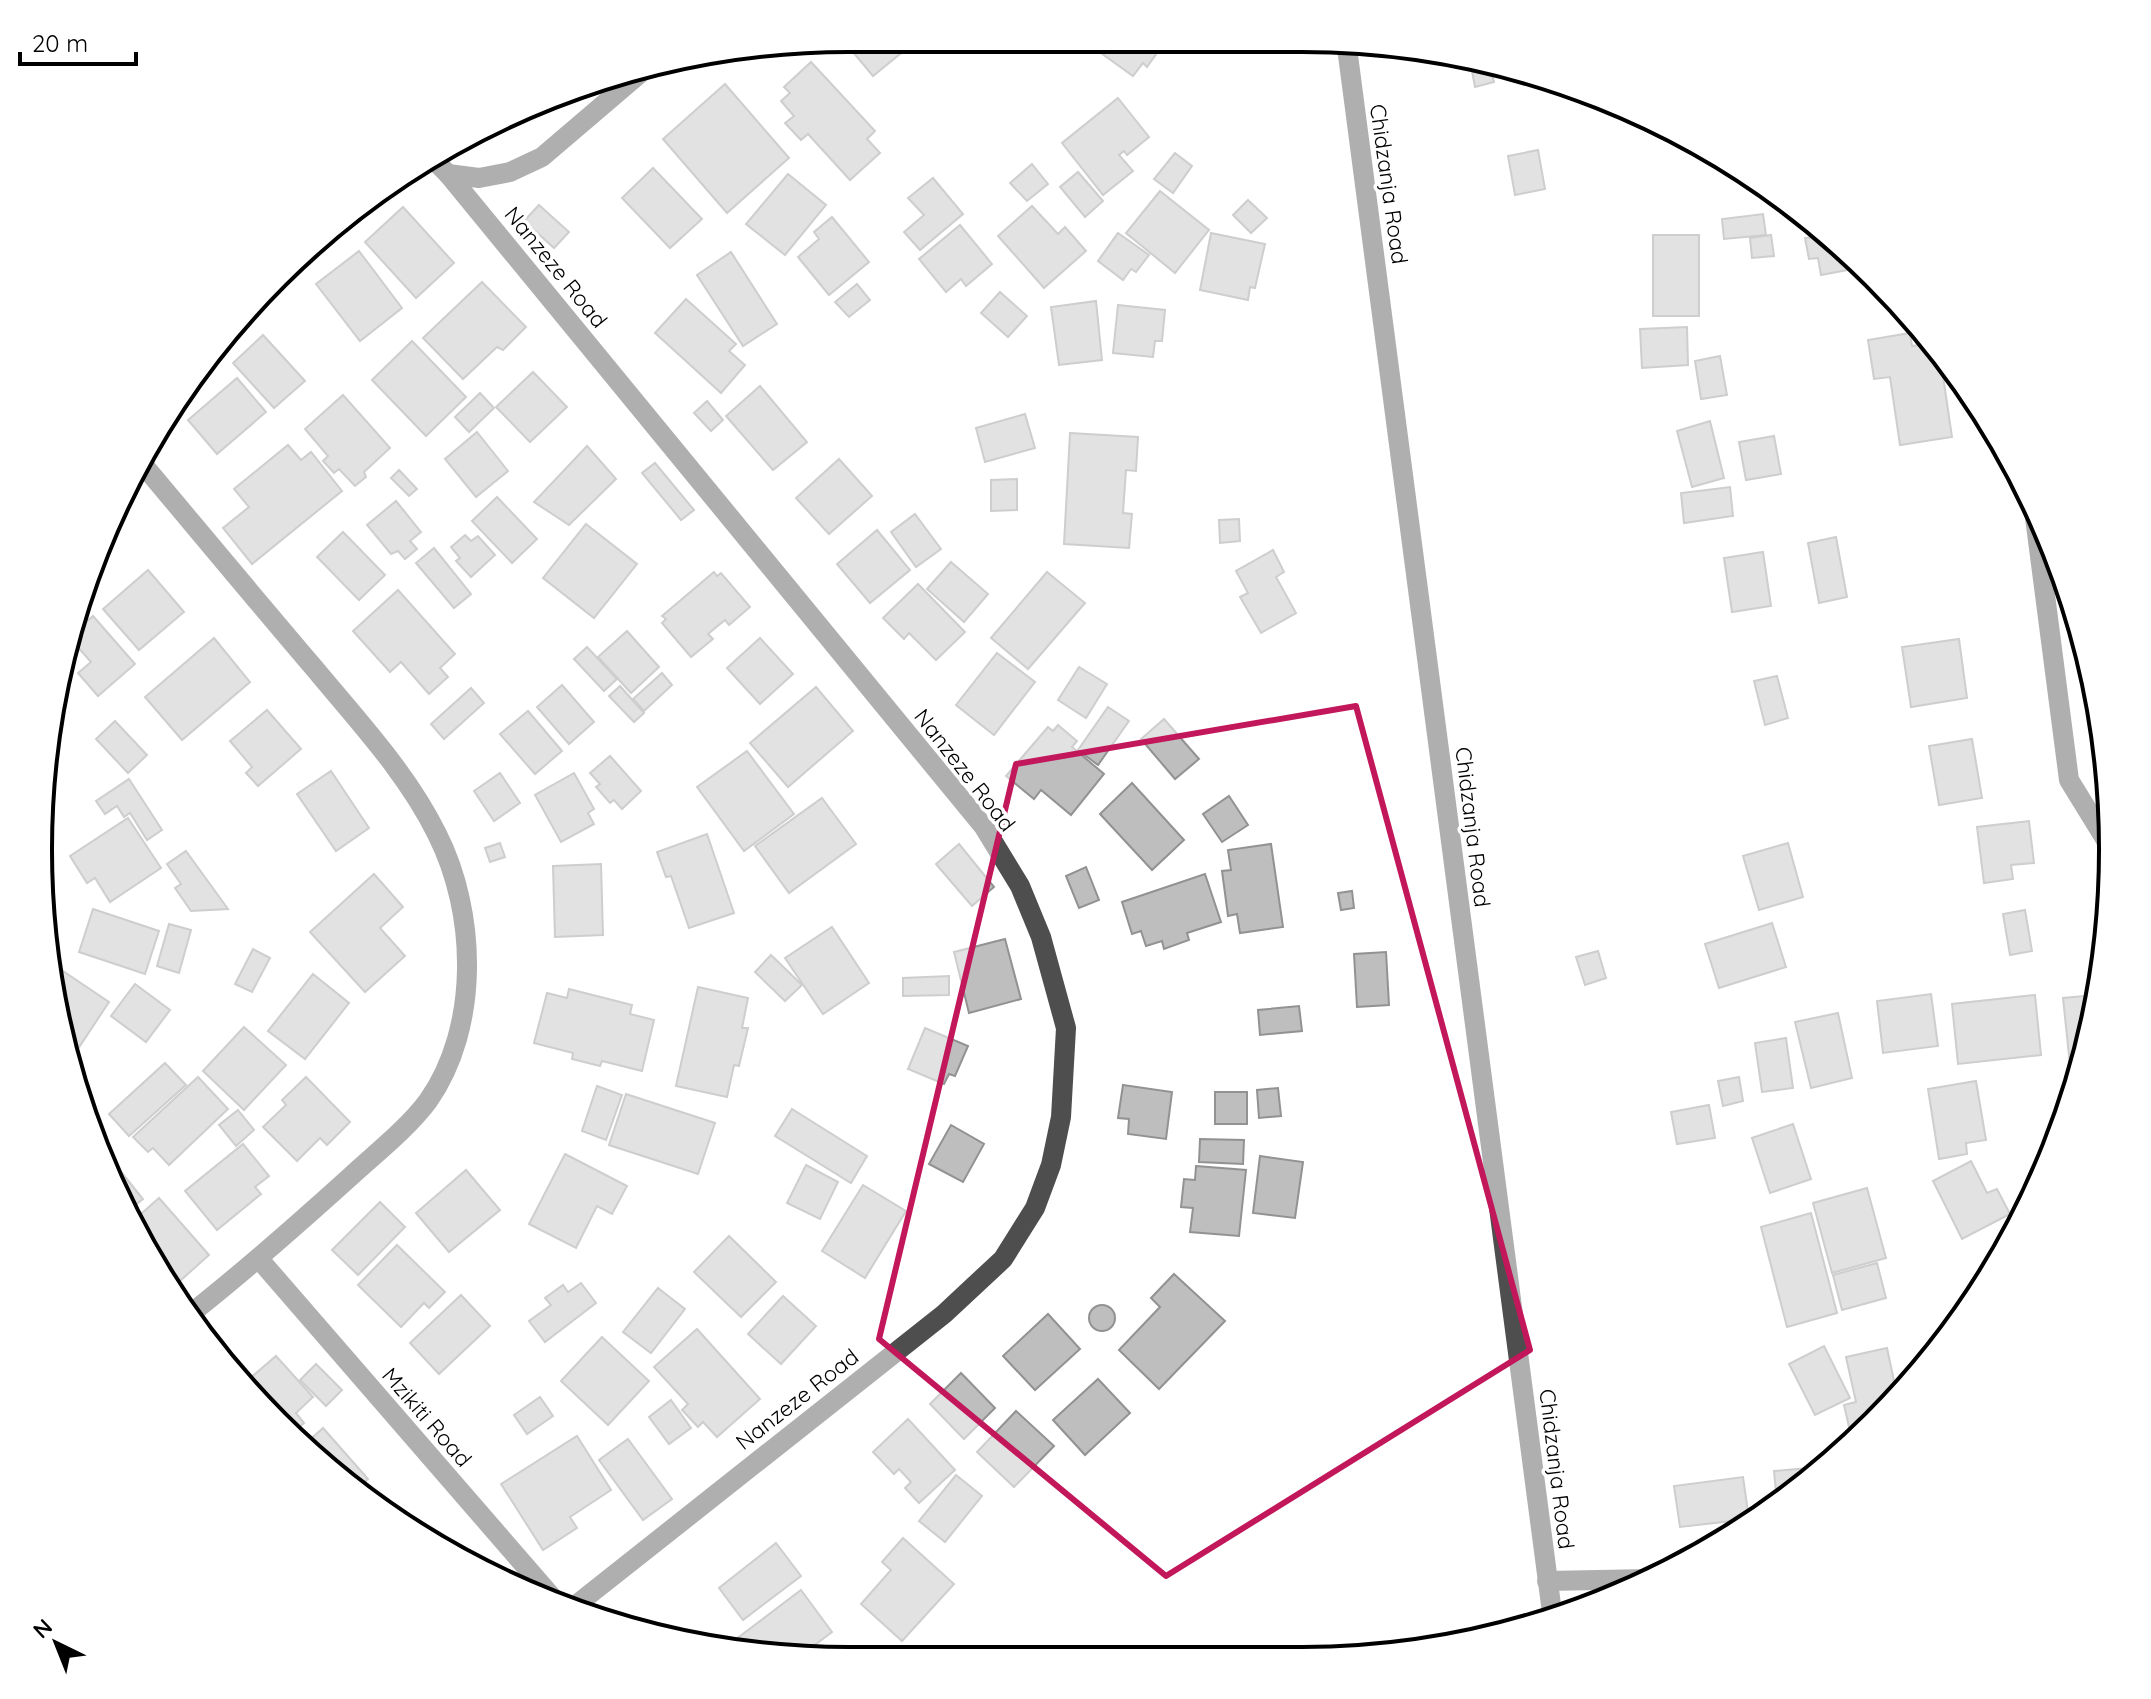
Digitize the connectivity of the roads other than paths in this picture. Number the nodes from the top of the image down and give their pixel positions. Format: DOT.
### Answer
graph roads {
  1 [pos="1348,54"];
  2 [pos="628,83"];
  3 [pos="440,166"];
  4 [pos="448,174"];
  5 [pos="148,471"];
  6 [pos="2039,546"];
  7 [pos="2098,827"];
  8 [pos="259,1259"];
  9 [pos="197,1308"];
  10 [pos="1621,1580"];
  11 [pos="1547,1581"];
  12 [pos="542,1585"];
  13 [pos="582,1601"];
  14 [pos="1551,1607"];
  1 -- 11 [label="street, Chidzanja Road"];
  2 -- 4 [label="street"];
  3 -- 4 [label="street, Nanzeze Road"];
  4 -- 13 [label="street, Nanzeze Road"];
  5 -- 8 [label="street"];
  6 -- 7 [label="street"];
  8 -- 9 [label="street"];
  8 -- 12 [label="street, Mzikiti Road"];
  10 -- 11 [label="street"];
  11 -- 14 [label="street, Chidzanja Road"];
}
